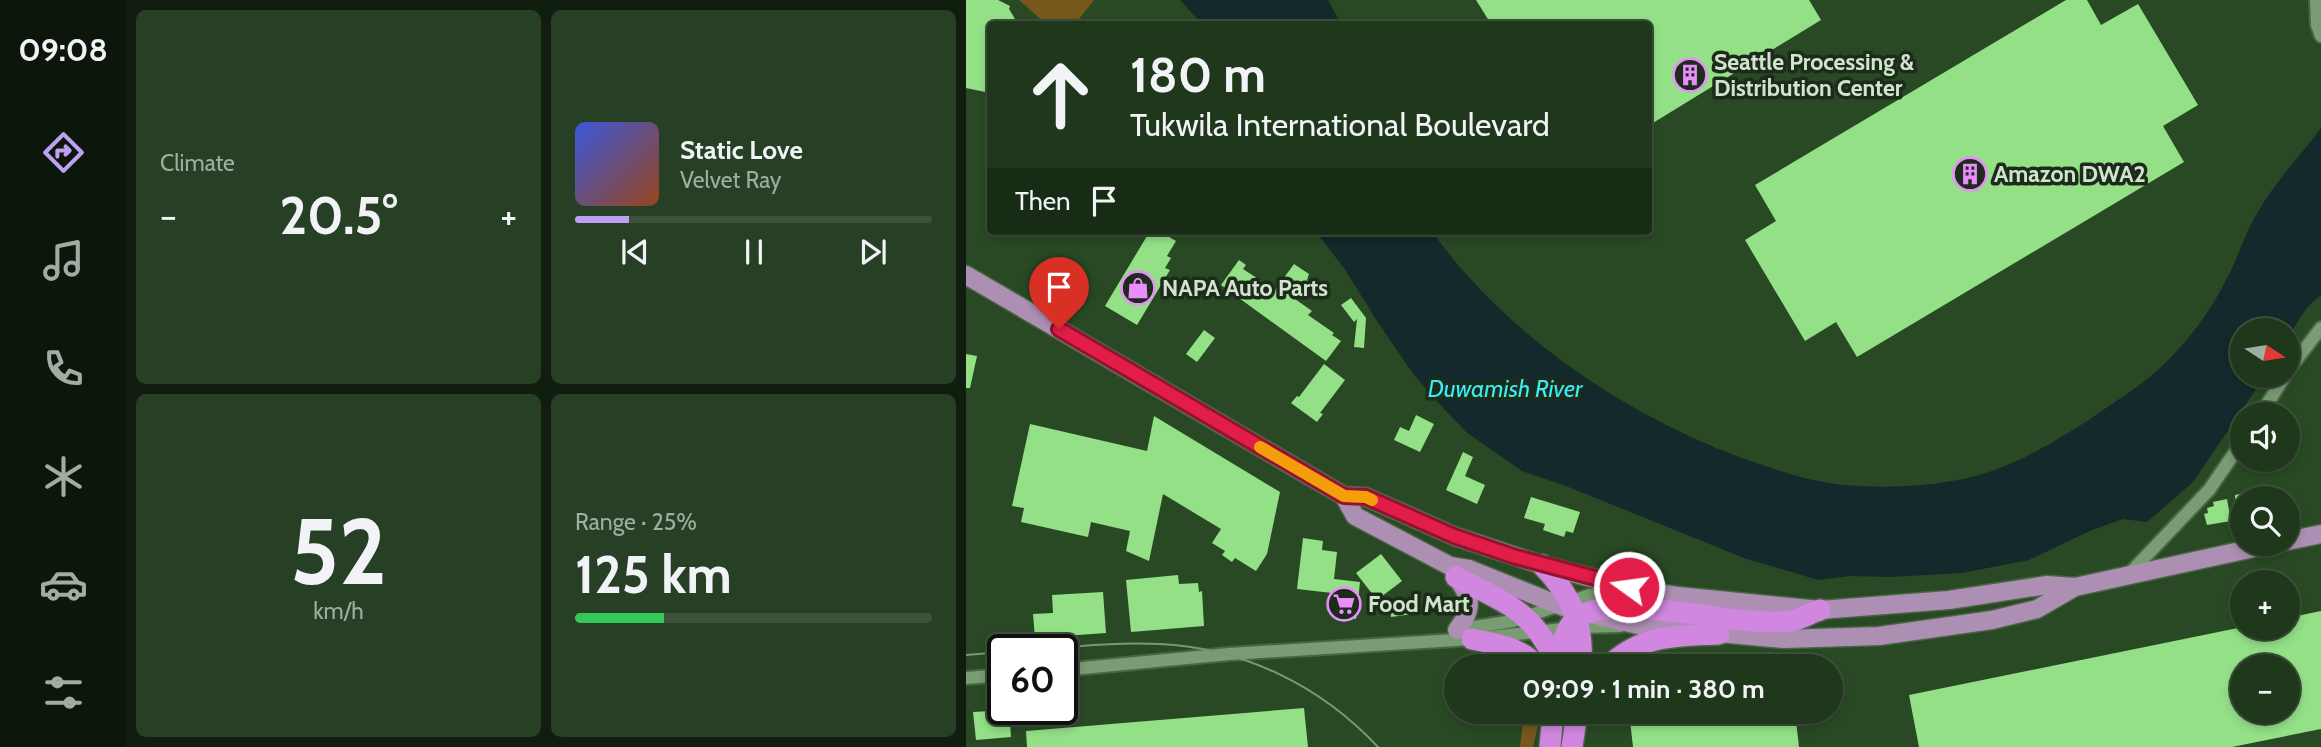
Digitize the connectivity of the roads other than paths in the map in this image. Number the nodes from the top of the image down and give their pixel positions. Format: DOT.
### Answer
graph roads {
  1 [pos="2316,0"];
  2 [pos="2321,36"];
  3 [pos="966,275"];
  4 [pos="2321,328"];
  5 [pos="2300,356"];
  6 [pos="2230,459"];
  7 [pos="1344,496"];
  8 [pos="2321,534"];
  9 [pos="2300,538"];
  10 [pos="2230,553"];
  11 [pos="1542,565"];
  12 [pos="1453,572"];
  13 [pos="2129,574"];
  14 [pos="2075,587"];
  15 [pos="1642,591"];
  16 [pos="1820,610"];
  17 [pos="1574,615"];
  18 [pos="1534,625"];
  19 [pos="1464,634"];
  20 [pos="1719,634"];
  21 [pos="1523,654"];
  22 [pos="1551,654"];
  23 [pos="1560,654"];
  24 [pos="1579,654"];
  25 [pos="1623,654"];
  26 [pos="1078,668"];
  27 [pos="987,676"];
  28 [pos="966,678"];
  29 [pos="1552,724"];
  30 [pos="1550,746"];
  1 -- 2 [label="street"];
  3 -- 7 [label="main road"];
  4 -- 5 [label="street"];
  6 -- 13 [label="street"];
  7 -- 11 [label="main road"];
  7 -- 12 [label="main road"];
  8 -- 9 [label="main road"];
  10 -- 13 [label="main road"];
  11 -- 15 [label="main road"];
  11 -- 17 [label="highway"];
  12 -- 17 [label="main road"];
  12 -- 18 [label="highway"];
  12 -- 19 [label="main road"];
  13 -- 14 [label="main road"];
  14 -- 16 [label="main road"];
  14 -- 20 [label="main road"];
  15 -- 16 [label="main road"];
  15 -- 17 [label="street"];
  16 -- 17 [label="highway"];
  17 -- 18 [label="street"];
  17 -- 18 [label="street"];
  17 -- 20 [label="main road"];
  17 -- 23 [label="highway"];
  17 -- 24 [label="highway"];
  18 -- 19 [label="street"];
  18 -- 19 [label="street"];
  18 -- 22 [label="highway"];
  19 -- 21 [label="highway"];
  19 -- 26 [label="street"];
  20 -- 25 [label="highway"];
  27 -- 28 [label="street"];
  29 -- 30 [label="highway"];
}
